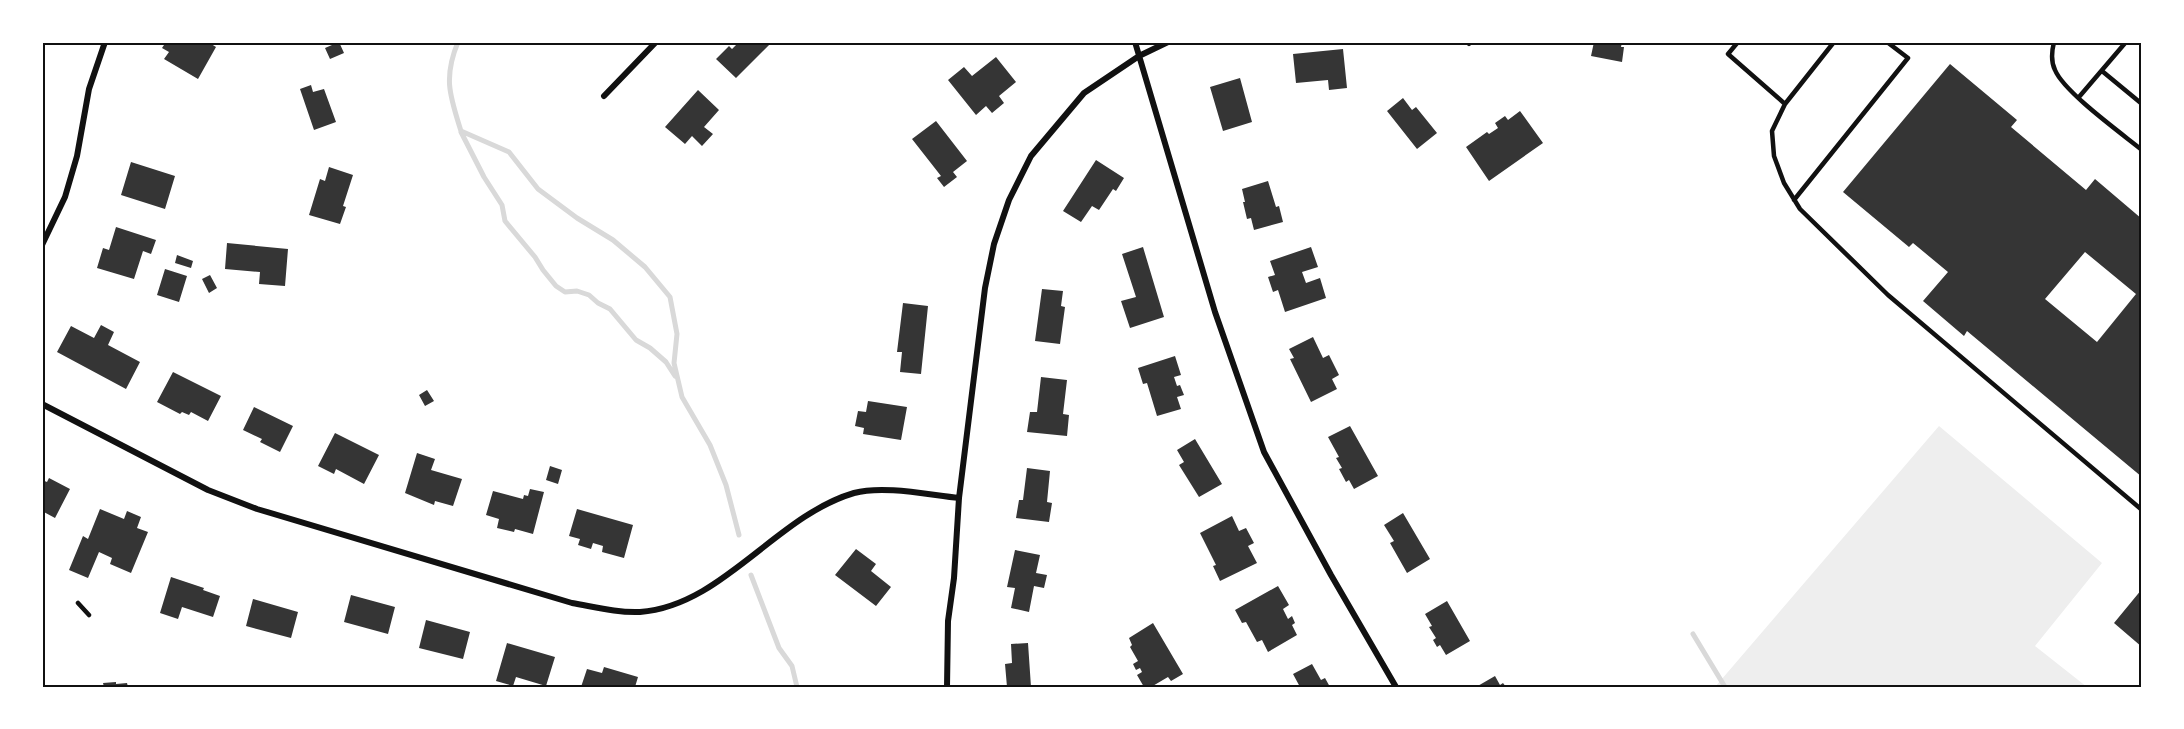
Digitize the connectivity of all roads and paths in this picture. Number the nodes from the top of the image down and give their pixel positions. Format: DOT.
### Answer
graph roads {
  1 [pos="105,42"];
  2 [pos="656,42"];
  3 [pos="1135,42"];
  4 [pos="1168,42"];
  5 [pos="1738,42"];
  6 [pos="1833,42"];
  7 [pos="1887,42"];
  8 [pos="2054,42"];
  9 [pos="2126,42"];
  10 [pos="1139,56"];
  11 [pos="2102,71"];
  12 [pos="604,96"];
  13 [pos="2079,97"];
  14 [pos="1785,104"];
  15 [pos="2142,104"];
  16 [pos="2142,150"];
  17 [pos="1794,200"];
  18 [pos="42,245"];
  19 [pos="42,404"];
  20 [pos="959,498"];
  21 [pos="2142,510"];
  22 [pos="78,603"];
  23 [pos="89,615"];
  24 [pos="947,687"];
  25 [pos="1396,687"];
  1 -- 18 [label="street"];
  2 -- 12 [label="street"];
  3 -- 10 [label="street"];
  4 -- 10 [label="street"];
  5 -- 14 [label="lane"];
  6 -- 14 [label="lane"];
  7 -- 17 [label="lane"];
  8 -- 13 [label="lane"];
  9 -- 11 [label="lane"];
  10 -- 20 [label="street"];
  10 -- 25 [label="street"];
  11 -- 13 [label="lane"];
  11 -- 15 [label="lane"];
  13 -- 16 [label="lane"];
  14 -- 17 [label="lane"];
  17 -- 21 [label="lane"];
  19 -- 20 [label="street"];
  20 -- 24 [label="street"];
  22 -- 23 [label="lane"];
}
